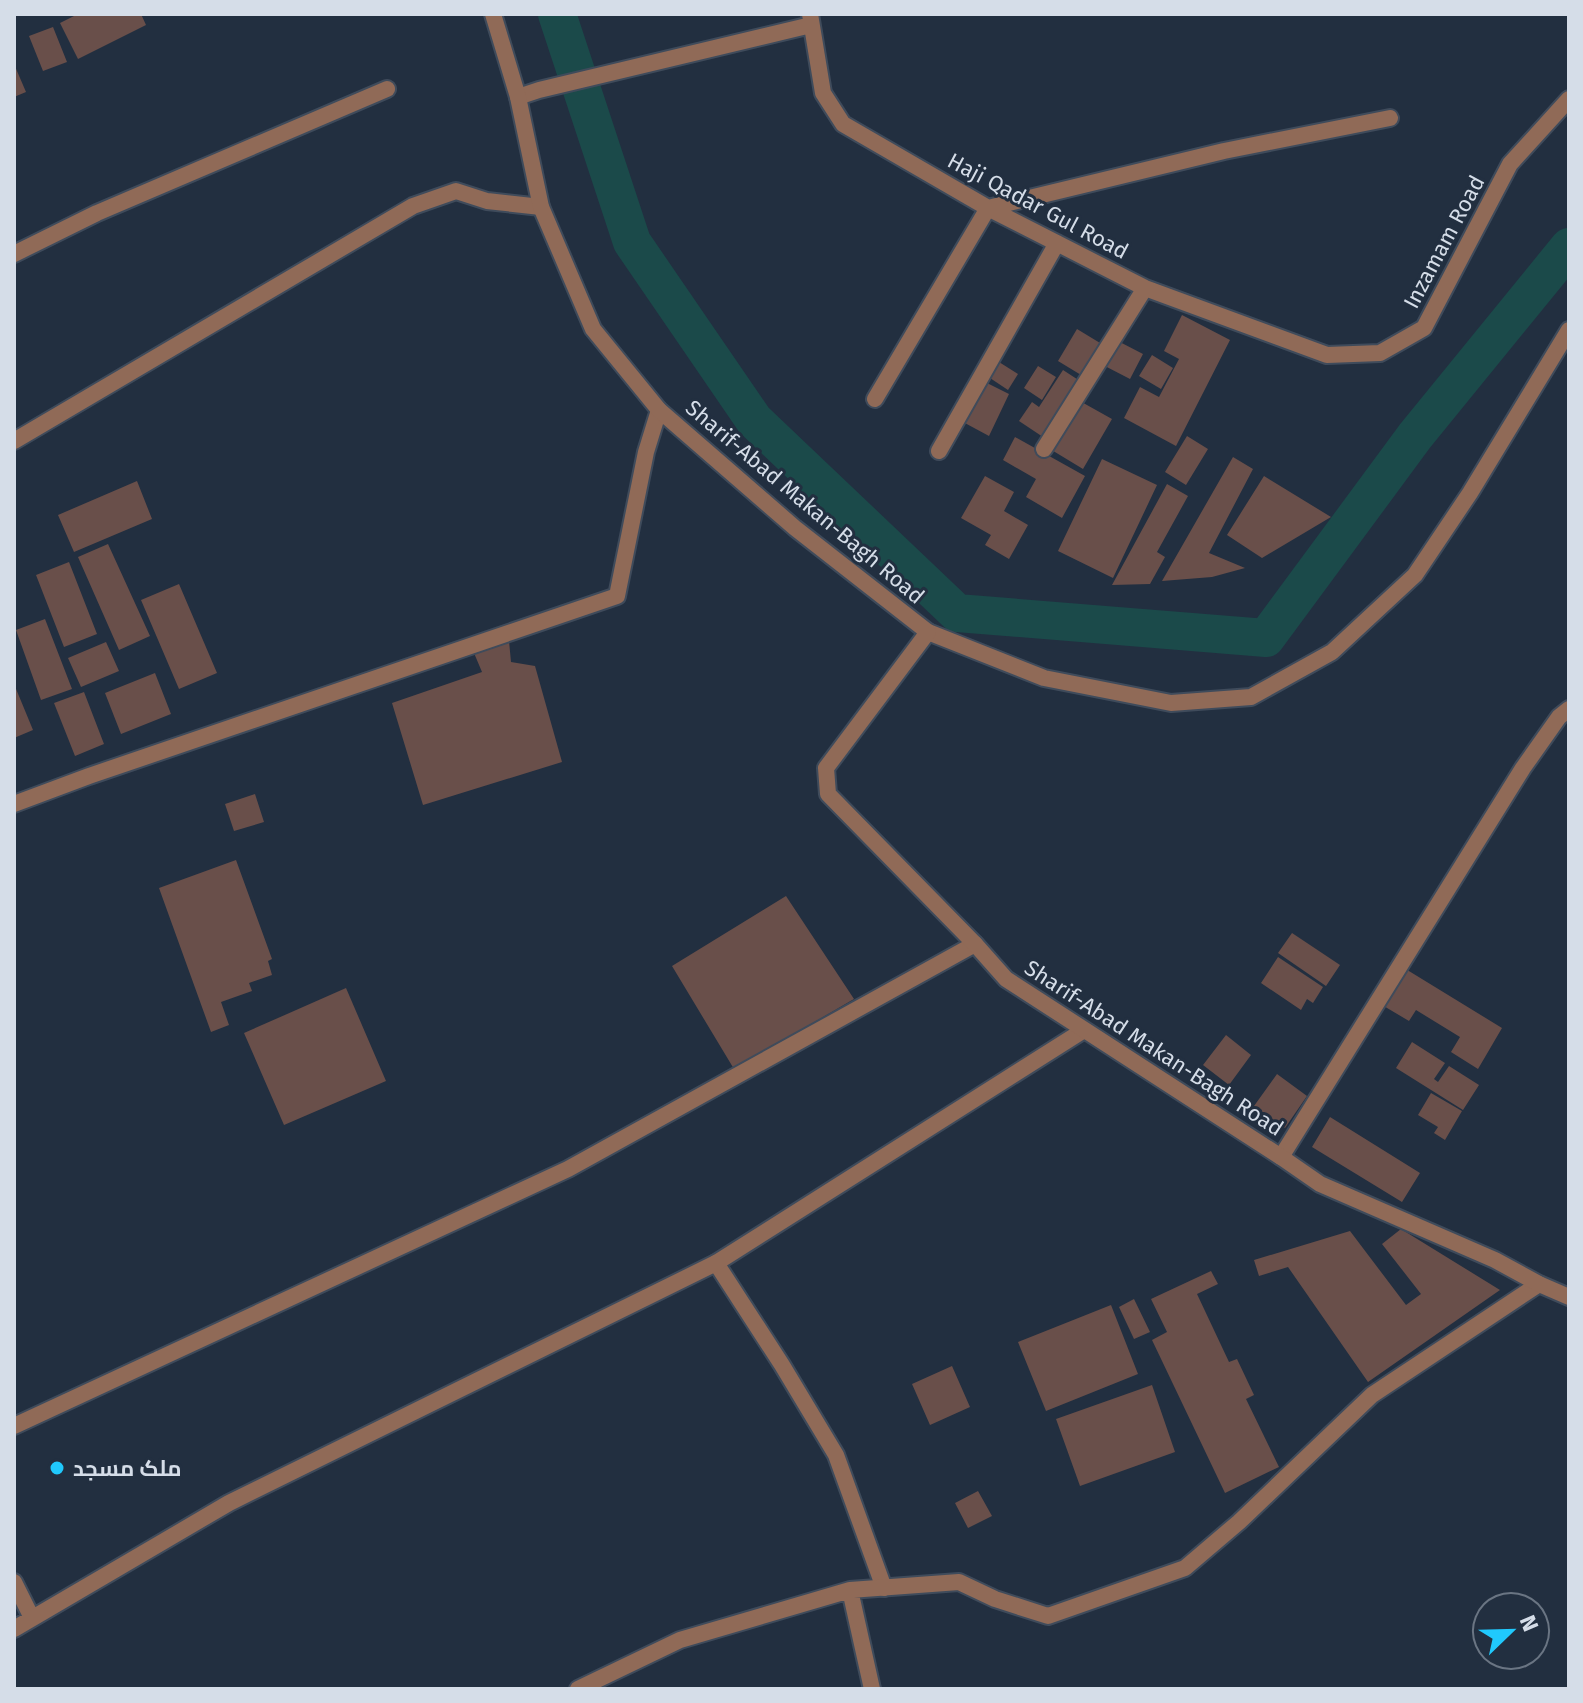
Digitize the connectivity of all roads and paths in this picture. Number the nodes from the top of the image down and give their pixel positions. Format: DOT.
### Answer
graph roads {
  1 [pos="493,14"];
  2 [pos="811,20"];
  3 [pos="387,89"];
  4 [pos="518,97"];
  5 [pos="1569,99"];
  6 [pos="1390,118"];
  7 [pos="541,207"];
  8 [pos="988,208"];
  9 [pos="1057,243"];
  10 [pos="14,254"];
  11 [pos="1145,288"];
  12 [pos="1569,330"];
  13 [pos="1327,355"];
  14 [pos="875,399"];
  15 [pos="659,410"];
  16 [pos="14,441"];
  17 [pos="1044,449"];
  18 [pos="939,451"];
  19 [pos="928,632"];
  20 [pos="1569,709"];
  21 [pos="14,804"];
  22 [pos="975,944"];
  23 [pos="1084,1030"];
  24 [pos="1281,1157"];
  25 [pos="716,1263"];
  26 [pos="1539,1284"];
  27 [pos="1569,1297"];
  28 [pos="14,1426"];
  29 [pos="14,1582"];
  30 [pos="884,1588"];
  31 [pos="850,1590"];
  32 [pos="32,1618"];
  33 [pos="14,1629"];
  34 [pos="578,1689"];
  35 [pos="872,1689"];
  1 -- 4 [label="street, Sharif-Abad Makan-Bagh Road"];
  2 -- 4 [label="street"];
  2 -- 8 [label="street, Haji Qadar Gul Road"];
  3 -- 10 [label="street"];
  4 -- 7 [label="street, Sharif-Abad Makan-Bagh Road"];
  5 -- 13 [label="street, Inzamam Road"];
  6 -- 8 [label="street"];
  7 -- 15 [label="street, Sharif-Abad Makan-Bagh Road"];
  7 -- 16 [label="street"];
  8 -- 9 [label="street, Haji Qadar Gul Road"];
  8 -- 14 [label="street"];
  9 -- 11 [label="street, Haji Qadar Gul Road"];
  9 -- 18 [label="street"];
  11 -- 13 [label="street, Haji Qadar Gul Road"];
  11 -- 17 [label="street"];
  12 -- 19 [label="street"];
  15 -- 19 [label="street, Sharif-Abad Makan-Bagh Road"];
  15 -- 21 [label="street"];
  19 -- 22 [label="street, Sharif-Abad Makan-Bagh Road"];
  20 -- 24 [label="street"];
  22 -- 23 [label="street, Sharif-Abad Makan-Bagh Road"];
  22 -- 28 [label="street"];
  23 -- 24 [label="street, Sharif-Abad Makan-Bagh Road"];
  23 -- 25 [label="street"];
  24 -- 26 [label="street, Sharif-Abad Makan-Bagh Road"];
  25 -- 30 [label="street"];
  25 -- 32 [label="street"];
  26 -- 27 [label="street, Sharif-Abad Makan-Bagh Road"];
  26 -- 30 [label="street"];
  29 -- 32 [label="street"];
  30 -- 31 [label="street"];
  31 -- 34 [label="street"];
  31 -- 35 [label="street"];
  32 -- 33 [label="street"];
}
